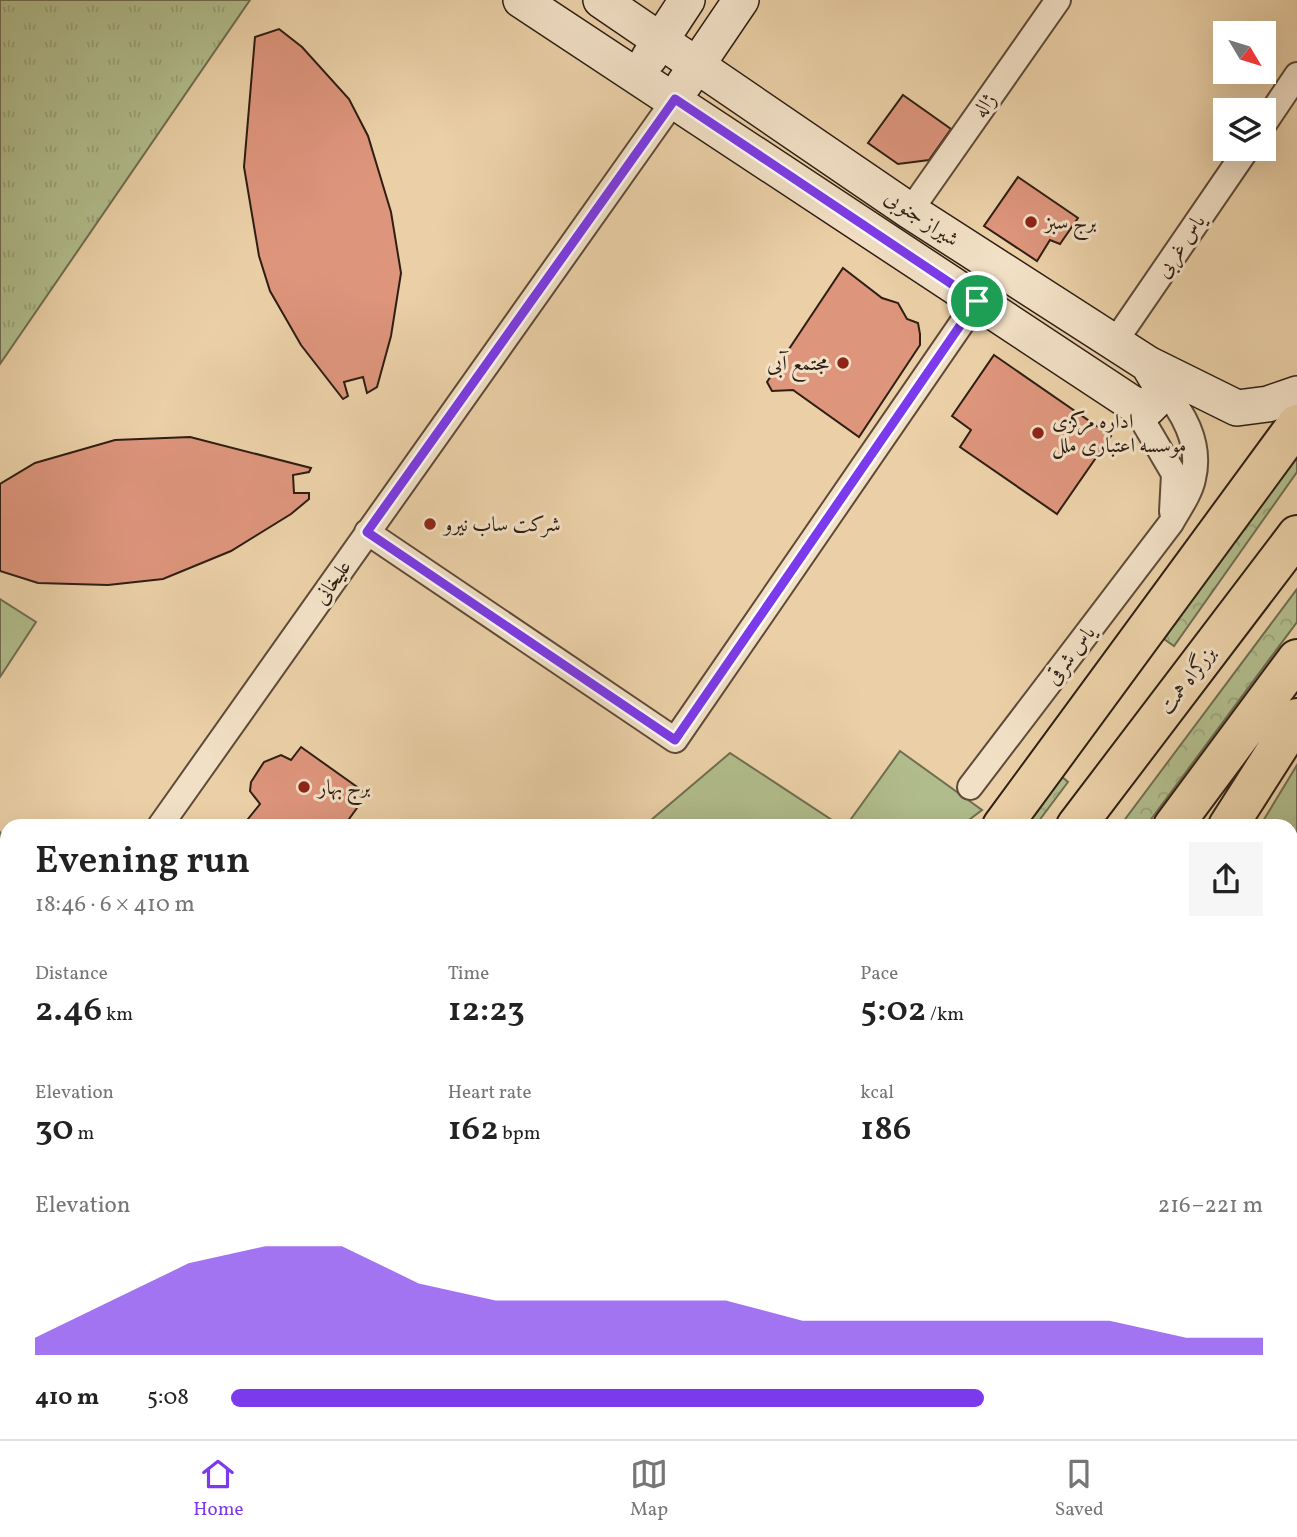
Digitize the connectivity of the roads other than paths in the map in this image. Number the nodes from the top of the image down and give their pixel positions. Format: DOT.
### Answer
graph roads {
  1 [pos="521,0"];
  2 [pos="601,0"];
  3 [pos="687,0"];
  4 [pos="741,0"];
  5 [pos="1058,0"];
  6 [pos="660,40"];
  7 [pos="697,64"];
  8 [pos="1297,75"];
  9 [pos="637,76"];
  10 [pos="675,99"];
  11 [pos="1276,106"];
  12 [pos="1239,161"];
  13 [pos="911,211"];
  14 [pos="977,301"];
  15 [pos="1114,343"];
  16 [pos="1147,384"];
  17 [pos="1297,394"];
  18 [pos="1297,424"];
  19 [pos="1171,523"];
  20 [pos="367,532"];
  21 [pos="1297,535"];
  22 [pos="1297,659"];
  23 [pos="1297,718"];
  24 [pos="1050,760"];
  25 [pos="970,787"];
  26 [pos="165,819"];
  27 [pos="989,819"];
  28 [pos="1007,819"];
  29 [pos="1081,819"];
  30 [pos="1178,819"];
  31 [pos="1232,819"];
  1 -- 9 [label="main road, شیراز جنوبی"];
  2 -- 6 [label="main road, شیراز جنوبی"];
  3 -- 6 [label="main road"];
  4 -- 7 [label="main road"];
  5 -- 13 [label="street, ژاله"];
  6 -- 7 [label="main road, شیراز جنوبی"];
  6 -- 9 [label="main road"];
  7 -- 10 [label="main road"];
  7 -- 13 [label="main road, شیراز جنوبی"];
  8 -- 11 [label="street"];
  9 -- 10 [label="main road, شیراز جنوبی"];
  10 -- 14 [label="main road, شیراز جنوبی"];
  10 -- 20 [label="street, علیخانی"];
  12 -- 15 [label="street, یاس غربی"];
  13 -- 15 [label="main road, شیراز جنوبی"];
  14 -- 16 [label="main road, شیراز جنوبی"];
  14 -- 20 [label="street"];
  15 -- 16 [label="main road, شیراز جنوبی"];
  16 -- 17 [label="main road, شیراز جنوبی"];
  16 -- 19 [label="street"];
  16 -- 19 [label="street, یاس شرقی"];
  18 -- 24 [label="highway"];
  19 -- 25 [label="street, یاس شرقی"];
  20 -- 26 [label="street, علیخانی"];
  21 -- 29 [label="highway, بزرگراه همت"];
  22 -- 30 [label="highway"];
  23 -- 31 [label="highway"];
  24 -- 27 [label="highway"];
  24 -- 28 [label="highway"];
}
